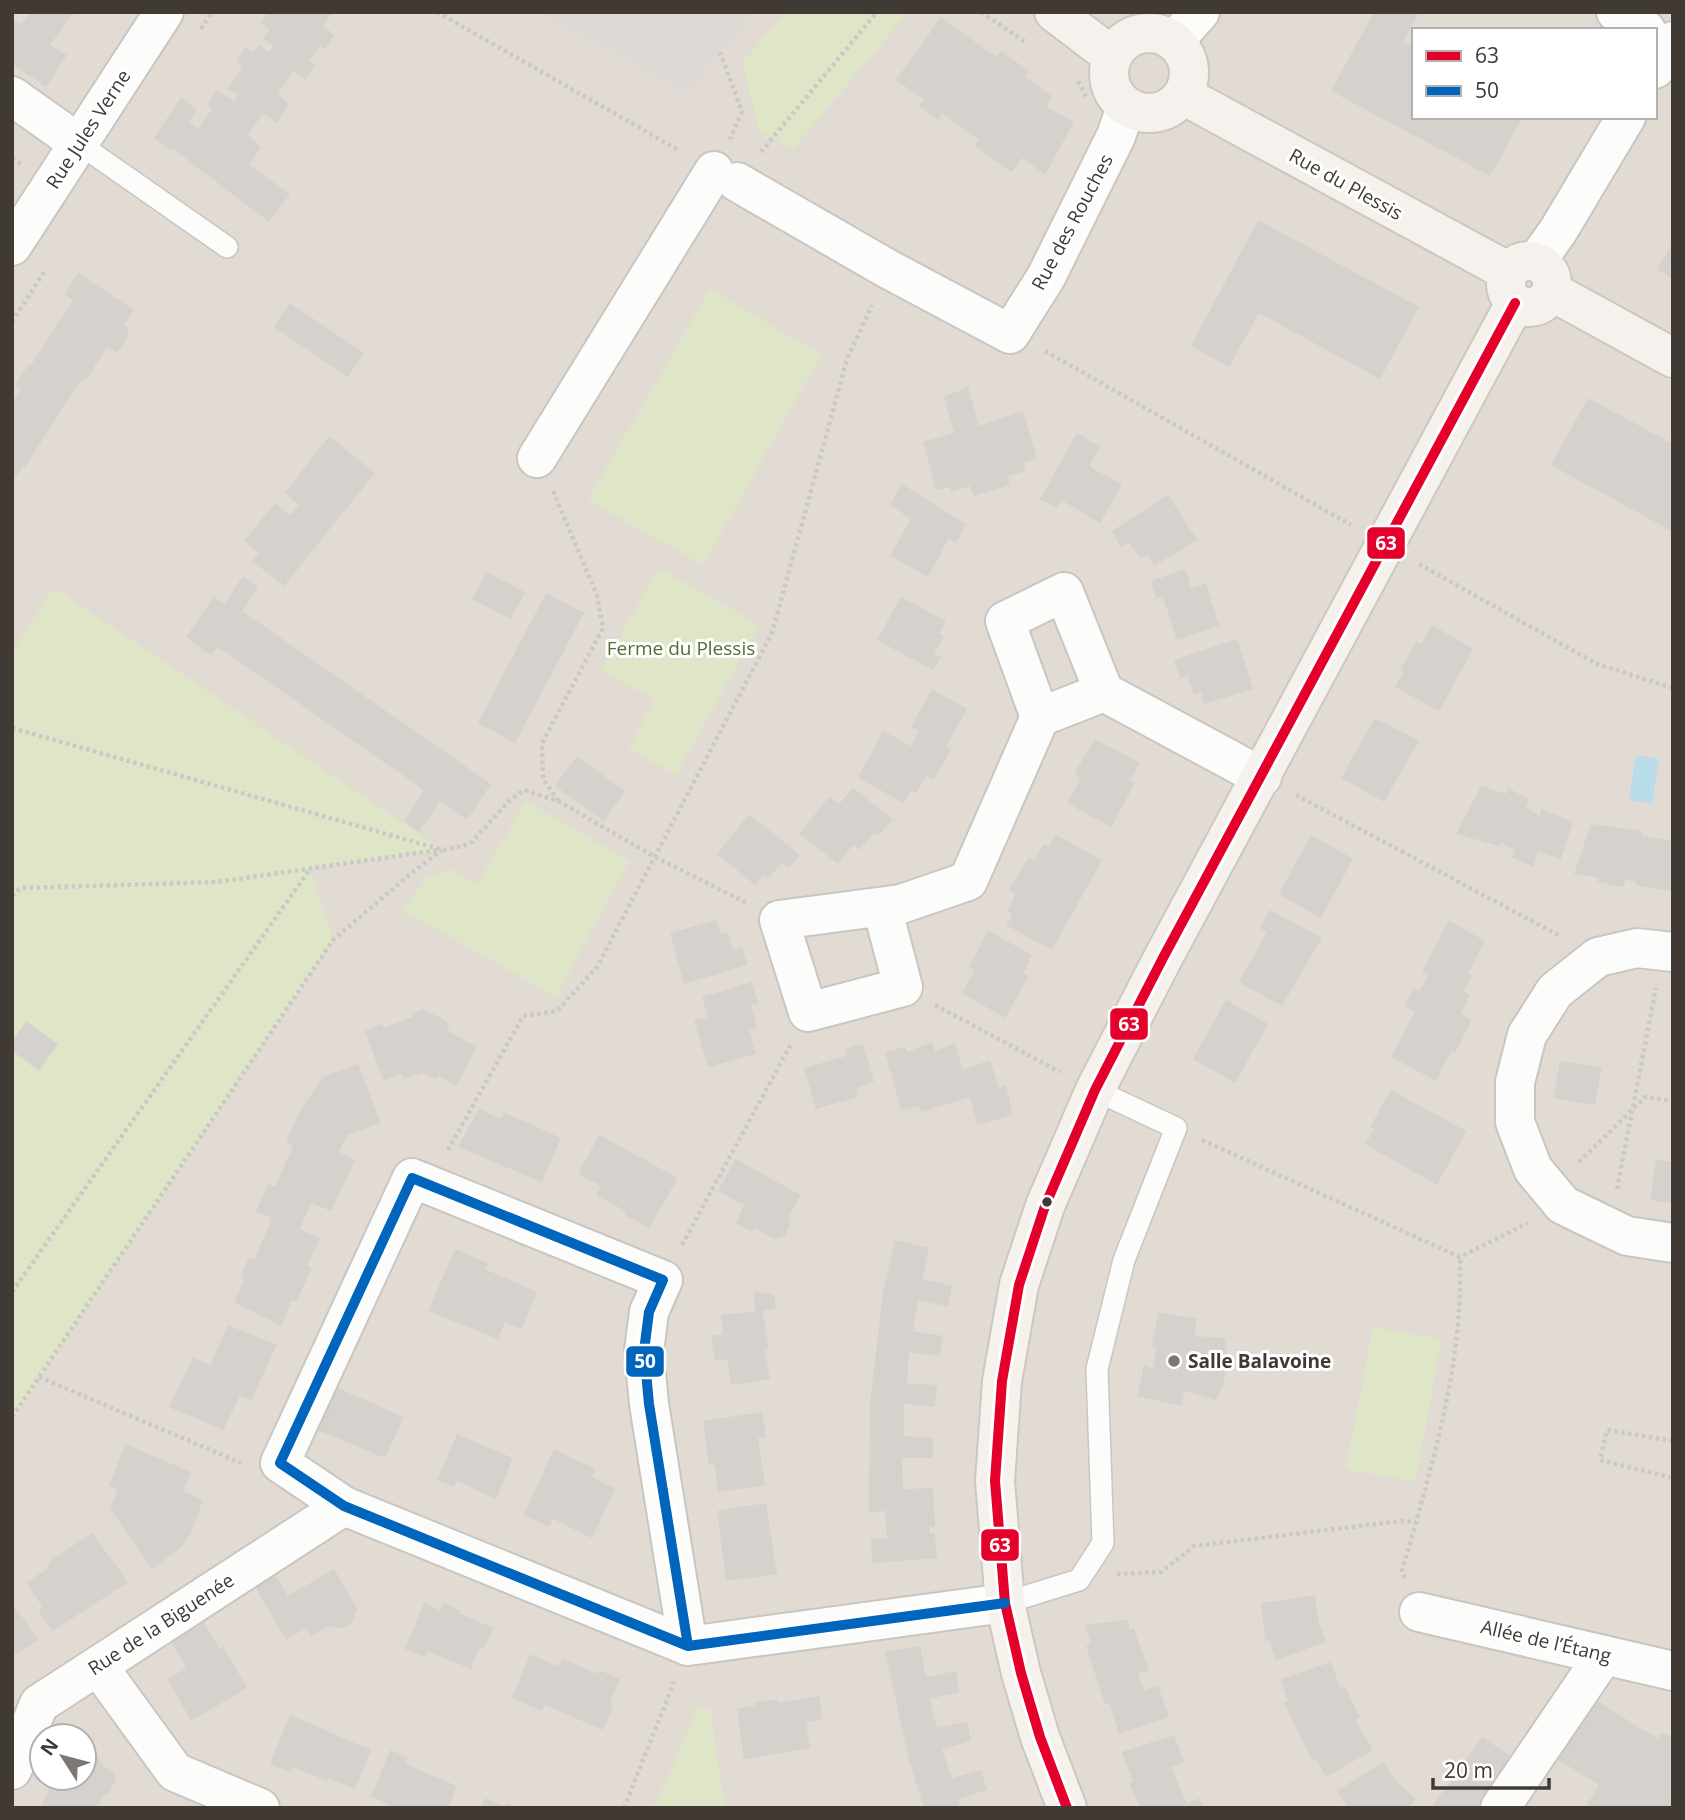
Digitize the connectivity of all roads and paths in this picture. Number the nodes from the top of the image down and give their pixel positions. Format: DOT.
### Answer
graph roads {
  1 [pos="164,12"];
  2 [pos="437,12"];
  3 [pos="877,12"];
  4 [pos="981,12"];
  5 [pos="1054,12"];
  6 [pos="1200,12"];
  7 [pos="1616,12"];
  8 [pos="1639,28"];
  9 [pos="1174,41"];
  10 [pos="1035,49"];
  11 [pos="720,52"];
  12 [pos="1112,56"];
  13 [pos="1073,72"];
  14 [pos="1184,95"];
  15 [pos="12,96"];
  16 [pos="1625,119"];
  17 [pos="1121,122"];
  18 [pos="78,144"];
  19 [pos="725,176"];
  20 [pos="12,246"];
  21 [pos="227,247"];
  22 [pos="888,269"];
  23 [pos="1528,282"];
  24 [pos="1010,334"];
  25 [pos="1673,358"];
  26 [pos="537,458"];
  27 [pos="1386,545"];
  28 [pos="1673,688"];
  29 [pos="1104,692"];
  30 [pos="1040,717"];
  31 [pos="12,728"];
  32 [pos="1262,777"];
  33 [pos="560,803"];
  34 [pos="443,850"];
  35 [pos="655,857"];
  36 [pos="310,869"];
  37 [pos="12,896"];
  38 [pos="882,907"];
  39 [pos="779,920"];
  40 [pos="1670,952"];
  41 [pos="1598,957"];
  42 [pos="903,988"];
  43 [pos="808,1012"];
  44 [pos="1095,1090"];
  45 [pos="1673,1101"];
  46 [pos="1633,1109"];
  47 [pos="1176,1128"];
  48 [pos="428,1185"];
  49 [pos="1557,1197"];
  50 [pos="1627,1236"];
  51 [pos="1673,1243"];
  52 [pos="1460,1257"];
  53 [pos="663,1280"];
  54 [pos="12,1292"];
  55 [pos="39,1377"];
  56 [pos="12,1417"];
  57 [pos="1673,1441"];
  58 [pos="280,1463"];
  59 [pos="1673,1478"];
  60 [pos="344,1506"];
  61 [pos="1416,1522"];
  62 [pos="1081,1577"];
  63 [pos="1005,1603"];
  64 [pos="1419,1612"];
  65 [pos="688,1646"];
  66 [pos="1604,1655"];
  67 [pos="98,1666"];
  68 [pos="1673,1671"];
  69 [pos="12,1770"];
  70 [pos="260,1808"];
  71 [pos="624,1808"];
  72 [pos="1067,1808"];
  73 [pos="1500,1808"];
  1 -- 18 [label="street, Rue Jules Verne"];
  2 -- 19 [label="path"];
  3 -- 19 [label="path"];
  4 -- 10 [label="path"];
  5 -- 12 [label="street"];
  6 -- 9 [label="street"];
  7 -- 8 [label="street"];
  9 -- 12 [label="street"];
  9 -- 14 [label="street"];
  11 -- 19 [label="path"];
  12 -- 17 [label="street"];
  13 -- 17 [label="path"];
  14 -- 17 [label="street"];
  14 -- 23 [label="street, Rue du Plessis"];
  15 -- 18 [label="street"];
  16 -- 23 [label="street"];
  17 -- 24 [label="street, Rue des Rouches"];
  18 -- 20 [label="street, Rue Jules Verne"];
  18 -- 21 [label="lane"];
  19 -- 22 [label="street"];
  19 -- 26 [label="street"];
  22 -- 24 [label="street"];
  22 -- 35 [label="path"];
  23 -- 25 [label="street, Rue du Plessis"];
  23 -- 27 [label="street"];
  24 -- 27 [label="path"];
  26 -- 33 [label="path"];
  27 -- 28 [label="path"];
  27 -- 32 [label="street"];
  29 -- 30 [label="street"];
  29 -- 30 [label="street"];
  29 -- 32 [label="street"];
  30 -- 38 [label="street"];
  31 -- 34 [label="path"];
  32 -- 41 [label="path"];
  32 -- 44 [label="street"];
  33 -- 34 [label="path"];
  33 -- 35 [label="path"];
  34 -- 36 [label="path"];
  34 -- 55 [label="path"];
  35 -- 39 [label="path"];
  35 -- 48 [label="path"];
  36 -- 37 [label="path"];
  36 -- 54 [label="path"];
  38 -- 39 [label="street"];
  38 -- 42 [label="street"];
  39 -- 43 [label="street"];
  40 -- 41 [label="street"];
  40 -- 46 [label="path"];
  41 -- 49 [label="street"];
  42 -- 43 [label="street"];
  42 -- 44 [label="path"];
  43 -- 53 [label="path"];
  44 -- 47 [label="lane"];
  44 -- 63 [label="street"];
  45 -- 46 [label="path"];
  46 -- 49 [label="path"];
  46 -- 50 [label="path"];
  47 -- 52 [label="path"];
  47 -- 62 [label="lane"];
  48 -- 53 [label="street"];
  48 -- 58 [label="street"];
  49 -- 50 [label="street"];
  49 -- 52 [label="path"];
  50 -- 51 [label="street"];
  52 -- 61 [label="path"];
  53 -- 65 [label="street"];
  55 -- 56 [label="path"];
  55 -- 58 [label="path"];
  57 -- 59 [label="path"];
  58 -- 60 [label="street"];
  60 -- 65 [label="street"];
  60 -- 67 [label="street, Rue de la Biguenée"];
  61 -- 62 [label="path"];
  61 -- 64 [label="path"];
  62 -- 63 [label="lane"];
  63 -- 65 [label="street"];
  63 -- 72 [label="street"];
  64 -- 66 [label="street, Allée de l’Étang"];
  65 -- 71 [label="path"];
  66 -- 68 [label="street, Allée de l’Étang"];
  66 -- 73 [label="street"];
  67 -- 69 [label="street, Rue de la Biguenée"];
  67 -- 70 [label="street"];
}
